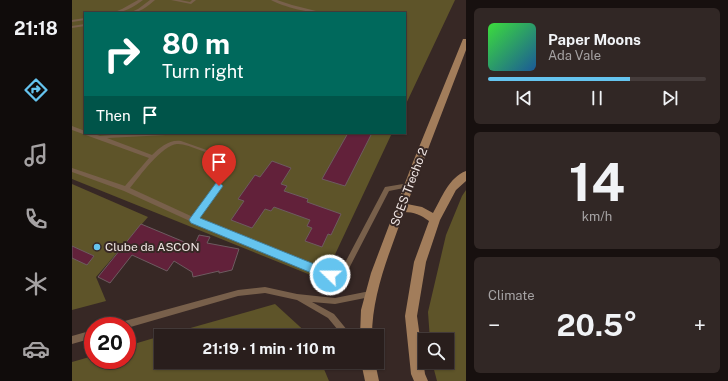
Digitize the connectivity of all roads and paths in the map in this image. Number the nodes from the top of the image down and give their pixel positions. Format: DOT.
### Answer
graph roads {
  1 [pos="141,0"];
  2 [pos="152,0"];
  3 [pos="173,0"];
  4 [pos="194,0"];
  5 [pos="273,0"];
  6 [pos="117,12"];
  7 [pos="133,12"];
  8 [pos="318,12"];
  9 [pos="84,18"];
  10 [pos="72,21"];
  11 [pos="84,25"];
  12 [pos="72,27"];
  13 [pos="466,41"];
  14 [pos="72,128"];
  15 [pos="84,132"];
  16 [pos="88,134"];
  17 [pos="152,134"];
  18 [pos="98,138"];
  19 [pos="153,157"];
  20 [pos="72,170"];
  21 [pos="230,171"];
  22 [pos="466,175"];
  23 [pos="409,185"];
  24 [pos="219,186"];
  25 [pos="126,189"];
  26 [pos="400,208"];
  27 [pos="194,220"];
  28 [pos="435,220"];
  29 [pos="370,294"];
  30 [pos="297,297"];
  31 [pos="136,322"];
  32 [pos="342,329"];
  33 [pos="366,329"];
  34 [pos="84,337"];
  35 [pos="72,340"];
  36 [pos="369,369"];
  37 [pos="372,381"];
  38 [pos="421,381"];
  1 -- 6 [label="lane"];
  2 -- 7 [label="lane"];
  3 -- 4 [label="lane"];
  5 -- 8 [label="lane"];
  9 -- 10 [label="lane"];
  11 -- 12 [label="lane"];
  13 -- 23 [label="main road, SCES Trecho 2"];
  14 -- 15 [label="lane"];
  16 -- 18 [label="lane"];
  17 -- 18 [label="lane"];
  18 -- 19 [label="lane"];
  19 -- 21 [label="lane"];
  19 -- 25 [label="lane"];
  20 -- 25 [label="lane"];
  22 -- 28 [label="main road"];
  23 -- 26 [label="main road, SCES Trecho 2"];
  23 -- 27 [label="lane"];
  24 -- 27 [label="lane"];
  25 -- 27 [label="lane"];
  26 -- 28 [label="main road"];
  26 -- 29 [label="main road, SCES Trecho 2"];
  28 -- 38 [label="main road"];
  29 -- 30 [label="lane"];
  29 -- 33 [label="main road, SCES Trecho 2"];
  30 -- 31 [label="lane"];
  30 -- 32 [label="lane"];
  34 -- 35 [label="lane"];
  36 -- 37 [label="main road"];
}
